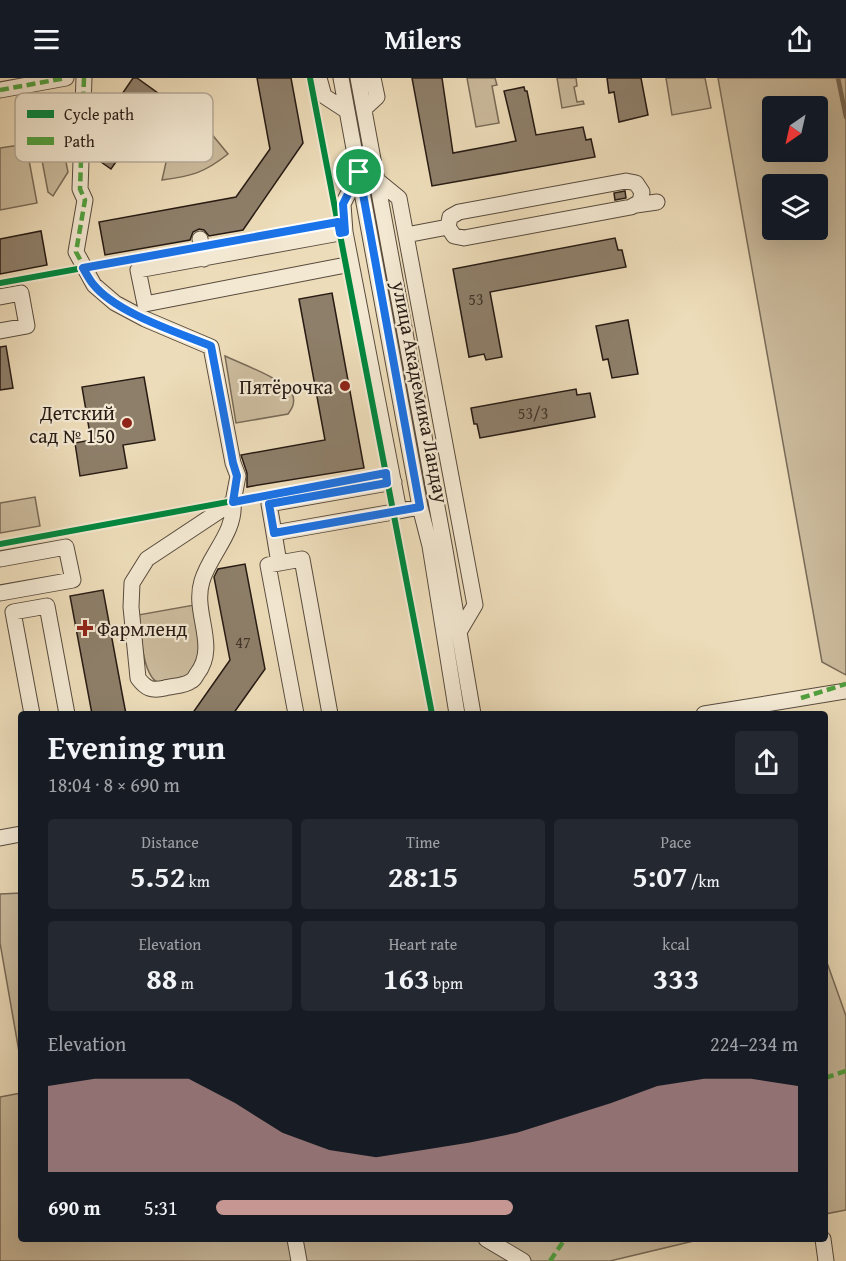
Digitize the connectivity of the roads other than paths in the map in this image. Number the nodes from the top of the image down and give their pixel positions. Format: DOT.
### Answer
graph roads {
  1 [pos="66,78"];
  2 [pos="319,78"];
  3 [pos="341,78"];
  4 [pos="358,78"];
  5 [pos="373,78"];
  6 [pos="0,90"];
  7 [pos="364,109"];
  8 [pos="347,111"];
  9 [pos="83,162"];
  10 [pos="359,172"];
  11 [pos="377,180"];
  12 [pos="657,202"];
  13 [pos="636,205"];
  14 [pos="448,227"];
  15 [pos="345,232"];
  16 [pos="406,235"];
  17 [pos="200,239"];
  18 [pos="204,259"];
  19 [pos="351,264"];
  20 [pos="0,297"];
  21 [pos="0,331"];
  22 [pos="394,482"];
  23 [pos="233,502"];
  24 [pos="420,507"];
  25 [pos="399,511"];
  26 [pos="274,533"];
  27 [pos="0,559"];
  28 [pos="279,563"];
  29 [pos="43,585"];
  30 [pos="0,593"];
  31 [pos="47,606"];
  32 [pos="459,632"];
  33 [pos="846,692"];
  34 [pos="31,711"];
  35 [pos="66,711"];
  36 [pos="295,711"];
  37 [pos="329,711"];
  38 [pos="457,711"];
  39 [pos="472,711"];
  40 [pos="723,711"];
  41 [pos="18,835"];
  42 [pos="0,838"];
  43 [pos="296,1242"];
  44 [pos="491,1242"];
  45 [pos="823,1242"];
  46 [pos="300,1261"];
  47 [pos="523,1261"];
  48 [pos="826,1261"];
  1 -- 6 [label="street"];
  2 -- 8 [label="street"];
  3 -- 8 [label="street, улица Академика Ландау"];
  4 -- 7 [label="street, улица Академика Ландау"];
  5 -- 7 [label="street"];
  7 -- 11 [label="street, улица Академика Ландау"];
  8 -- 10 [label="street, улица Академика Ландау"];
  9 -- 23 [label="street"];
  10 -- 15 [label="street"];
  10 -- 24 [label="street, улица Академика Ландау"];
  11 -- 16 [label="street"];
  11 -- 32 [label="street, улица Академика Ландау"];
  12 -- 13 [label="street"];
  13 -- 14 [label="street"];
  13 -- 14 [label="street"];
  14 -- 16 [label="street"];
  15 -- 18 [label="street"];
  15 -- 19 [label="street"];
  16 -- 32 [label="street"];
  17 -- 18 [label="street"];
  18 -- 19 [label="street"];
  19 -- 22 [label="street"];
  20 -- 21 [label="street"];
  22 -- 25 [label="street"];
  22 -- 26 [label="street"];
  23 -- 23 [label="street"];
  24 -- 25 [label="street"];
  24 -- 38 [label="street, улица Академика Ландау"];
  25 -- 26 [label="street"];
  26 -- 28 [label="street"];
  27 -- 29 [label="street"];
  28 -- 36 [label="street"];
  28 -- 37 [label="street"];
  29 -- 30 [label="street"];
  29 -- 31 [label="street"];
  31 -- 34 [label="street"];
  31 -- 35 [label="street"];
  32 -- 39 [label="street, улица Академика Ландау"];
  33 -- 40 [label="street"];
  41 -- 42 [label="street"];
  43 -- 46 [label="street"];
  44 -- 47 [label="street"];
  45 -- 48 [label="street"];
}
